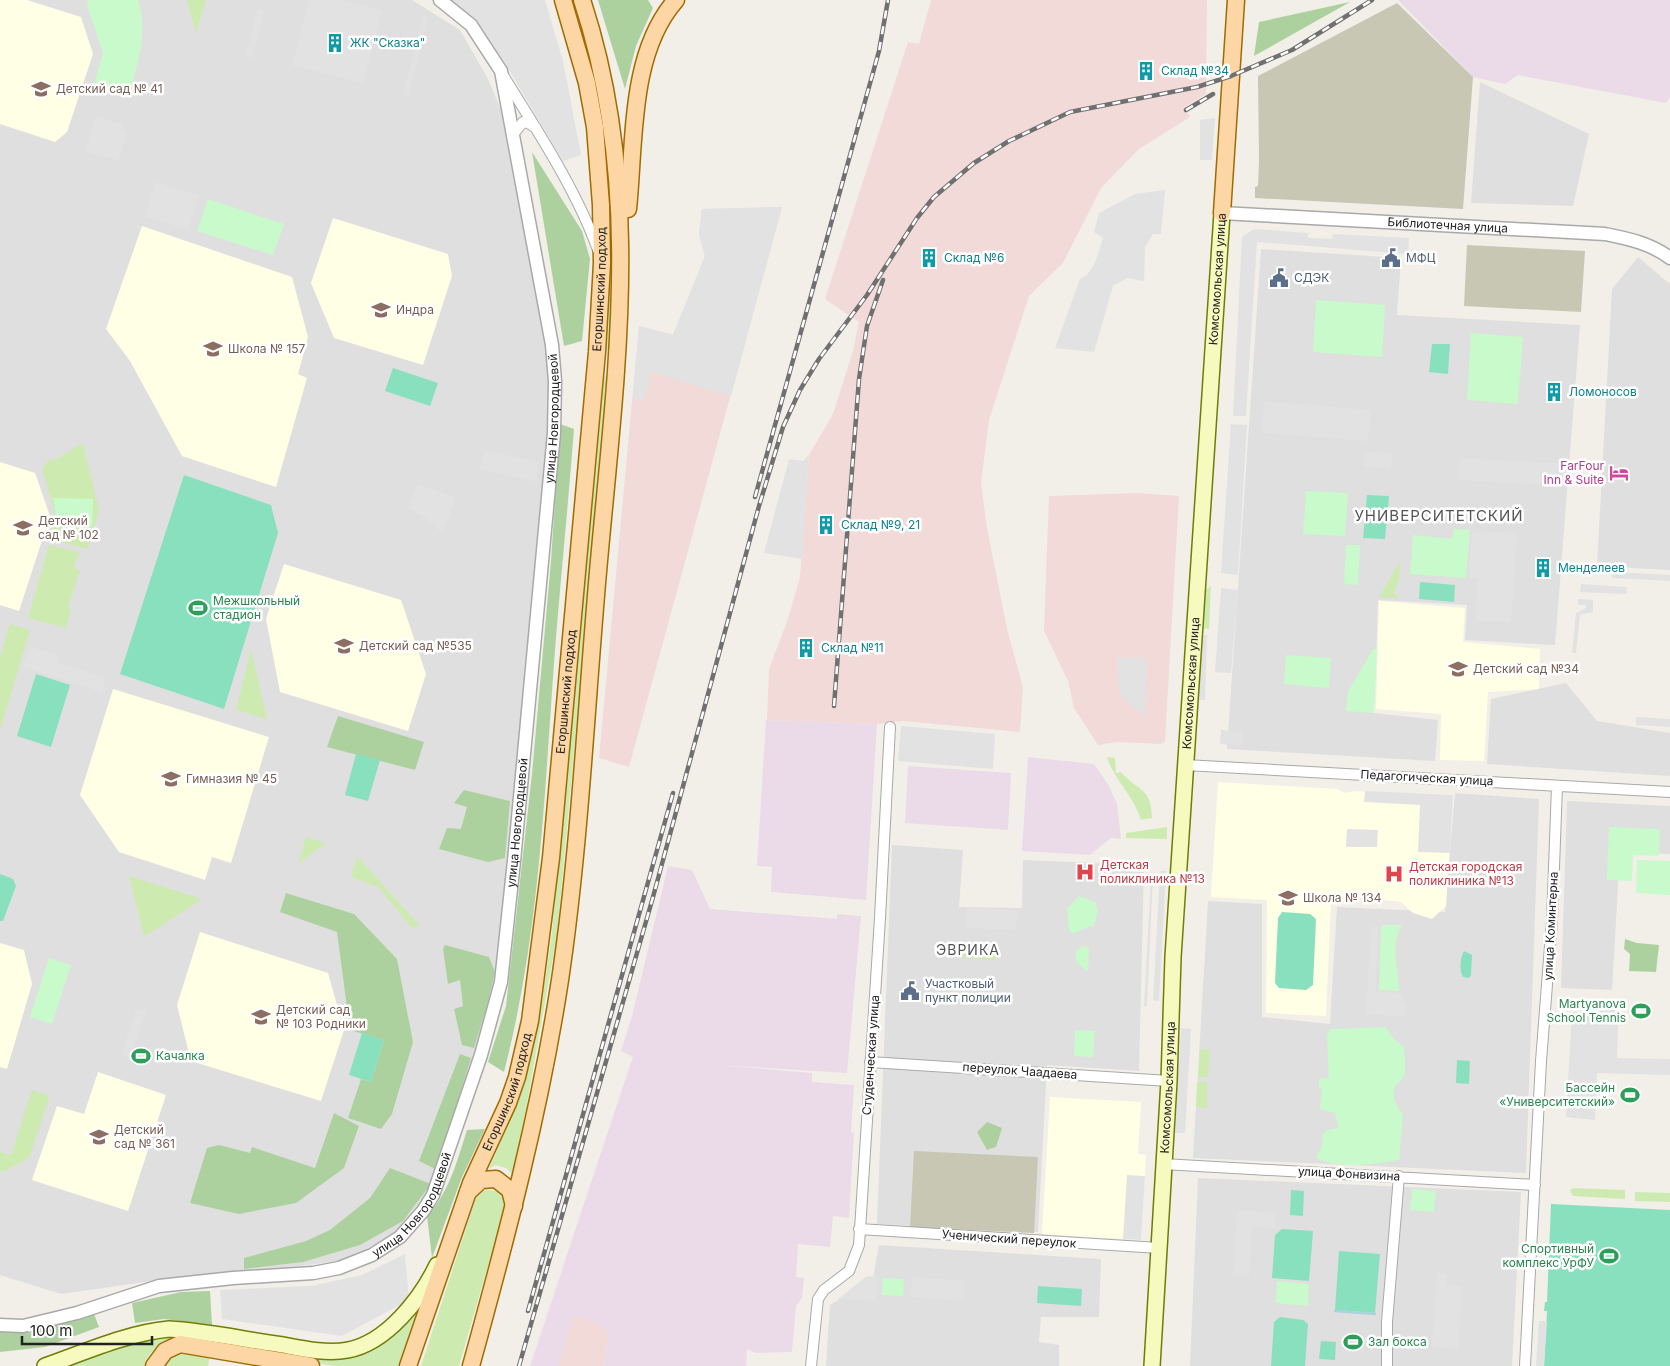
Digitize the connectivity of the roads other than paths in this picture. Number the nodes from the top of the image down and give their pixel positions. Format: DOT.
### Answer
graph roads {
  1 [pos="440,0"];
  2 [pos="563,0"];
  3 [pos="582,0"];
  4 [pos="676,0"];
  5 [pos="1236,0"];
  6 [pos="501,72"];
  7 [pos="537,129"];
  8 [pos="514,133"];
  9 [pos="1222,213"];
  10 [pos="1670,258"];
  11 [pos="602,263"];
  12 [pos="622,266"];
  13 [pos="890,728"];
  14 [pos="1185,765"];
  15 [pos="1557,786"];
  16 [pos="1670,792"];
  17 [pos="870,1062"];
  18 [pos="1169,1080"];
  19 [pos="1163,1164"];
  20 [pos="1399,1176"];
  21 [pos="1535,1185"];
  22 [pos="466,1197"];
  23 [pos="514,1211"];
  24 [pos="859,1229"];
  25 [pos="451,1235"];
  26 [pos="1159,1248"];
  27 [pos="0,1325"];
  28 [pos="45,1366"];
  29 [pos="154,1366"];
  30 [pos="311,1366"];
  31 [pos="408,1366"];
  32 [pos="471,1366"];
  33 [pos="811,1366"];
  34 [pos="1152,1366"];
  35 [pos="1387,1366"];
  36 [pos="1526,1366"];
  1 -- 6 [label="street, улица Новгородцевой"];
  2 -- 11 [label="main road, Егоршинский подход"];
  3 -- 12 [label="main road, Егоршинский подход"];
  4 -- 12 [label="main road"];
  5 -- 9 [label="main road, Комсомольская улица"];
  6 -- 7 [label="street"];
  6 -- 8 [label="street, улица Новгородцевой"];
  7 -- 8 [label="street"];
  7 -- 11 [label="street"];
  8 -- 27 [label="street, улица Новгородцевой"];
  9 -- 10 [label="street, Библиотечная улица"];
  9 -- 14 [label="main road, Комсомольская улица"];
  11 -- 22 [label="main road, Егоршинский подход"];
  12 -- 23 [label="main road, Егоршинский подход"];
  13 -- 17 [label="street, Студенческая улица"];
  14 -- 15 [label="street, Педагогическая улица"];
  14 -- 18 [label="main road, Комсомольская улица"];
  15 -- 16 [label="street, Педагогическая улица"];
  15 -- 21 [label="street, улица Коминтерна"];
  17 -- 18 [label="street, переулок Чаадаева"];
  17 -- 24 [label="street, Студенческая улица"];
  18 -- 19 [label="main road, Комсомольская улица"];
  19 -- 20 [label="street, улица Фонвизина"];
  19 -- 26 [label="main road, Комсомольская улица"];
  20 -- 21 [label="street, улица Фонвизина"];
  20 -- 35 [label="street"];
  21 -- 36 [label="street, улица Коминтерна"];
  22 -- 23 [label="main road"];
  22 -- 25 [label="main road, Егоршинский подход"];
  23 -- 32 [label="main road, Егоршинский подход"];
  24 -- 26 [label="street, Ученический переулок"];
  24 -- 33 [label="street, Студенческая улица"];
  25 -- 28 [label="main road"];
  25 -- 31 [label="main road, Егоршинский подход"];
  26 -- 34 [label="main road, Комсомольская улица"];
  29 -- 30 [label="main road"];
}
